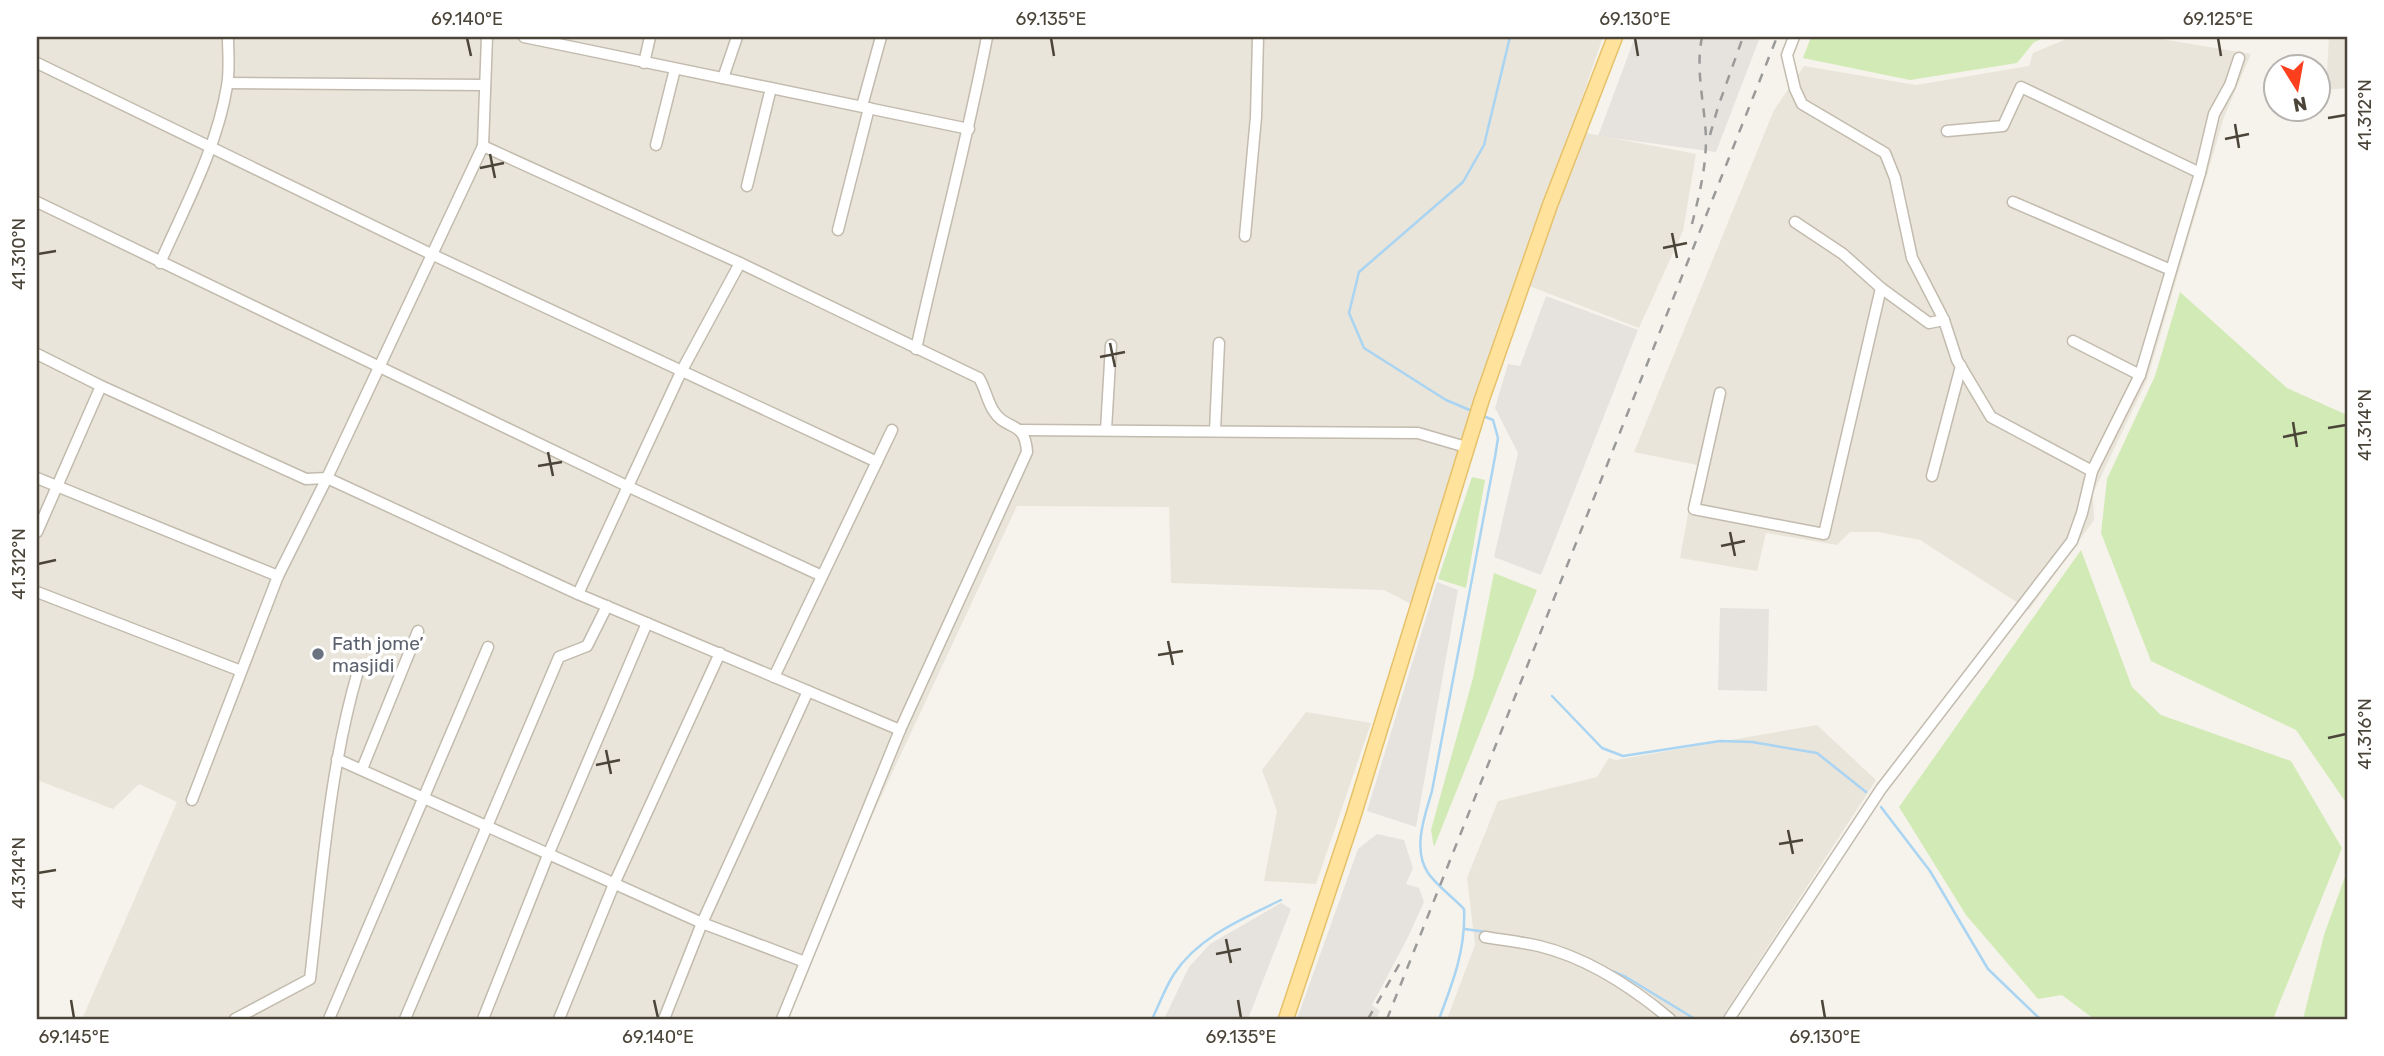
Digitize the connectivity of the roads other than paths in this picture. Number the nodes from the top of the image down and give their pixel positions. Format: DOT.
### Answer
graph roads {
  1 [pos="228,37"];
  2 [pos="487,37"];
  3 [pos="524,37"];
  4 [pos="650,37"];
  5 [pos="737,37"];
  6 [pos="881,37"];
  7 [pos="987,37"];
  8 [pos="1258,37"];
  9 [pos="1615,37"];
  10 [pos="1794,37"];
  11 [pos="2239,58"];
  12 [pos="644,62"];
  13 [pos="37,63"];
  14 [pos="675,69"];
  15 [pos="723,78"];
  16 [pos="228,83"];
  17 [pos="485,85"];
  18 [pos="771,88"];
  19 [pos="865,107"];
  20 [pos="969,129"];
  21 [pos="1947,131"];
  22 [pos="483,145"];
  23 [pos="656,145"];
  24 [pos="211,147"];
  25 [pos="2200,173"];
  26 [pos="747,186"];
  27 [pos="37,202"];
  28 [pos="2013,202"];
  29 [pos="1795,222"];
  30 [pos="838,230"];
  31 [pos="1245,236"];
  32 [pos="431,254"];
  33 [pos="160,263"];
  34 [pos="740,263"];
  35 [pos="2171,270"];
  36 [pos="1881,288"];
  37 [pos="1944,320"];
  38 [pos="2073,341"];
  39 [pos="1219,344"];
  40 [pos="1111,345"];
  41 [pos="916,349"];
  42 [pos="37,355"];
  43 [pos="379,366"];
  44 [pos="1961,366"];
  45 [pos="681,372"];
  46 [pos="2140,375"];
  47 [pos="101,386"];
  48 [pos="1720,394"];
  49 [pos="892,430"];
  50 [pos="1021,430"];
  51 [pos="1106,430"];
  52 [pos="1215,431"];
  53 [pos="1466,447"];
  54 [pos="877,462"];
  55 [pos="2092,471"];
  56 [pos="1932,476"];
  57 [pos="37,478"];
  58 [pos="327,478"];
  59 [pos="56,486"];
  60 [pos="629,487"];
  61 [pos="37,532"];
  62 [pos="278,576"];
  63 [pos="822,576"];
  64 [pos="37,592"];
  65 [pos="578,594"];
  66 [pos="607,606"];
  67 [pos="647,623"];
  68 [pos="418,631"];
  69 [pos="488,647"];
  70 [pos="720,653"];
  71 [pos="242,671"];
  72 [pos="358,671"];
  73 [pos="774,677"];
  74 [pos="808,691"];
  75 [pos="900,730"];
  76 [pos="337,759"];
  77 [pos="362,769"];
  78 [pos="423,798"];
  79 [pos="192,800"];
  80 [pos="488,827"];
  81 [pos="548,855"];
  82 [pos="614,884"];
  83 [pos="702,923"];
  84 [pos="1485,937"];
  85 [pos="805,962"];
  86 [pos="242,1018"];
  87 [pos="329,1019"];
  88 [pos="405,1019"];
  89 [pos="483,1019"];
  90 [pos="559,1019"];
  91 [pos="664,1019"];
  92 [pos="782,1019"];
  93 [pos="1286,1019"];
  94 [pos="1670,1019"];
  95 [pos="1729,1019"];
  1 -- 16 [label="street"];
  2 -- 17 [label="street"];
  3 -- 12 [label="street"];
  4 -- 12 [label="street"];
  5 -- 15 [label="street"];
  6 -- 19 [label="street"];
  7 -- 20 [label="street"];
  8 -- 31 [label="street"];
  9 -- 53 [label="main road"];
  10 -- 37 [label="street"];
  11 -- 25 [label="street"];
  12 -- 14 [label="street"];
  13 -- 24 [label="street"];
  14 -- 15 [label="street"];
  14 -- 23 [label="street"];
  15 -- 18 [label="street"];
  16 -- 17 [label="street"];
  16 -- 24 [label="street"];
  17 -- 22 [label="street"];
  18 -- 19 [label="street"];
  18 -- 26 [label="street"];
  19 -- 20 [label="street"];
  19 -- 30 [label="street"];
  20 -- 41 [label="street"];
  21 -- 25 [label="street"];
  22 -- 32 [label="street"];
  22 -- 34 [label="street"];
  24 -- 32 [label="street"];
  24 -- 33 [label="street"];
  25 -- 35 [label="street"];
  27 -- 33 [label="street"];
  28 -- 35 [label="street"];
  29 -- 36 [label="street"];
  32 -- 43 [label="street"];
  32 -- 45 [label="street"];
  33 -- 43 [label="street"];
  34 -- 41 [label="street"];
  34 -- 45 [label="street"];
  35 -- 46 [label="street"];
  36 -- 37 [label="street"];
  36 -- 48 [label="street"];
  37 -- 44 [label="street"];
  38 -- 46 [label="street"];
  39 -- 52 [label="street"];
  40 -- 51 [label="street"];
  41 -- 50 [label="street"];
  42 -- 47 [label="street"];
  43 -- 58 [label="street"];
  43 -- 60 [label="street"];
  44 -- 55 [label="street"];
  44 -- 56 [label="street"];
  45 -- 54 [label="street"];
  45 -- 60 [label="street"];
  46 -- 55 [label="street"];
  47 -- 58 [label="street"];
  47 -- 59 [label="street"];
  49 -- 54 [label="street"];
  50 -- 51 [label="street"];
  50 -- 75 [label="street"];
  51 -- 52 [label="street"];
  52 -- 53 [label="street"];
  53 -- 93 [label="main road"];
  54 -- 63 [label="street"];
  55 -- 95 [label="street"];
  57 -- 59 [label="street"];
  58 -- 62 [label="street"];
  58 -- 65 [label="street"];
  59 -- 61 [label="street"];
  59 -- 62 [label="street"];
  60 -- 63 [label="street"];
  60 -- 65 [label="street"];
  62 -- 71 [label="street"];
  63 -- 73 [label="street"];
  64 -- 71 [label="street"];
  65 -- 66 [label="street"];
  66 -- 67 [label="street"];
  66 -- 80 [label="street"];
  67 -- 70 [label="street"];
  67 -- 81 [label="street"];
  68 -- 77 [label="street"];
  69 -- 78 [label="street"];
  70 -- 73 [label="street"];
  70 -- 82 [label="street"];
  71 -- 79 [label="street"];
  72 -- 76 [label="street"];
  73 -- 74 [label="street"];
  74 -- 75 [label="street"];
  74 -- 83 [label="street"];
  75 -- 85 [label="street"];
  76 -- 77 [label="street"];
  76 -- 86 [label="street"];
  77 -- 78 [label="street"];
  78 -- 80 [label="street"];
  78 -- 87 [label="street"];
  80 -- 81 [label="street"];
  80 -- 88 [label="street"];
  81 -- 82 [label="street"];
  81 -- 89 [label="street"];
  82 -- 83 [label="street"];
  82 -- 90 [label="street"];
  83 -- 85 [label="street"];
  83 -- 91 [label="street"];
  84 -- 94 [label="street"];
  85 -- 92 [label="street"];
}
